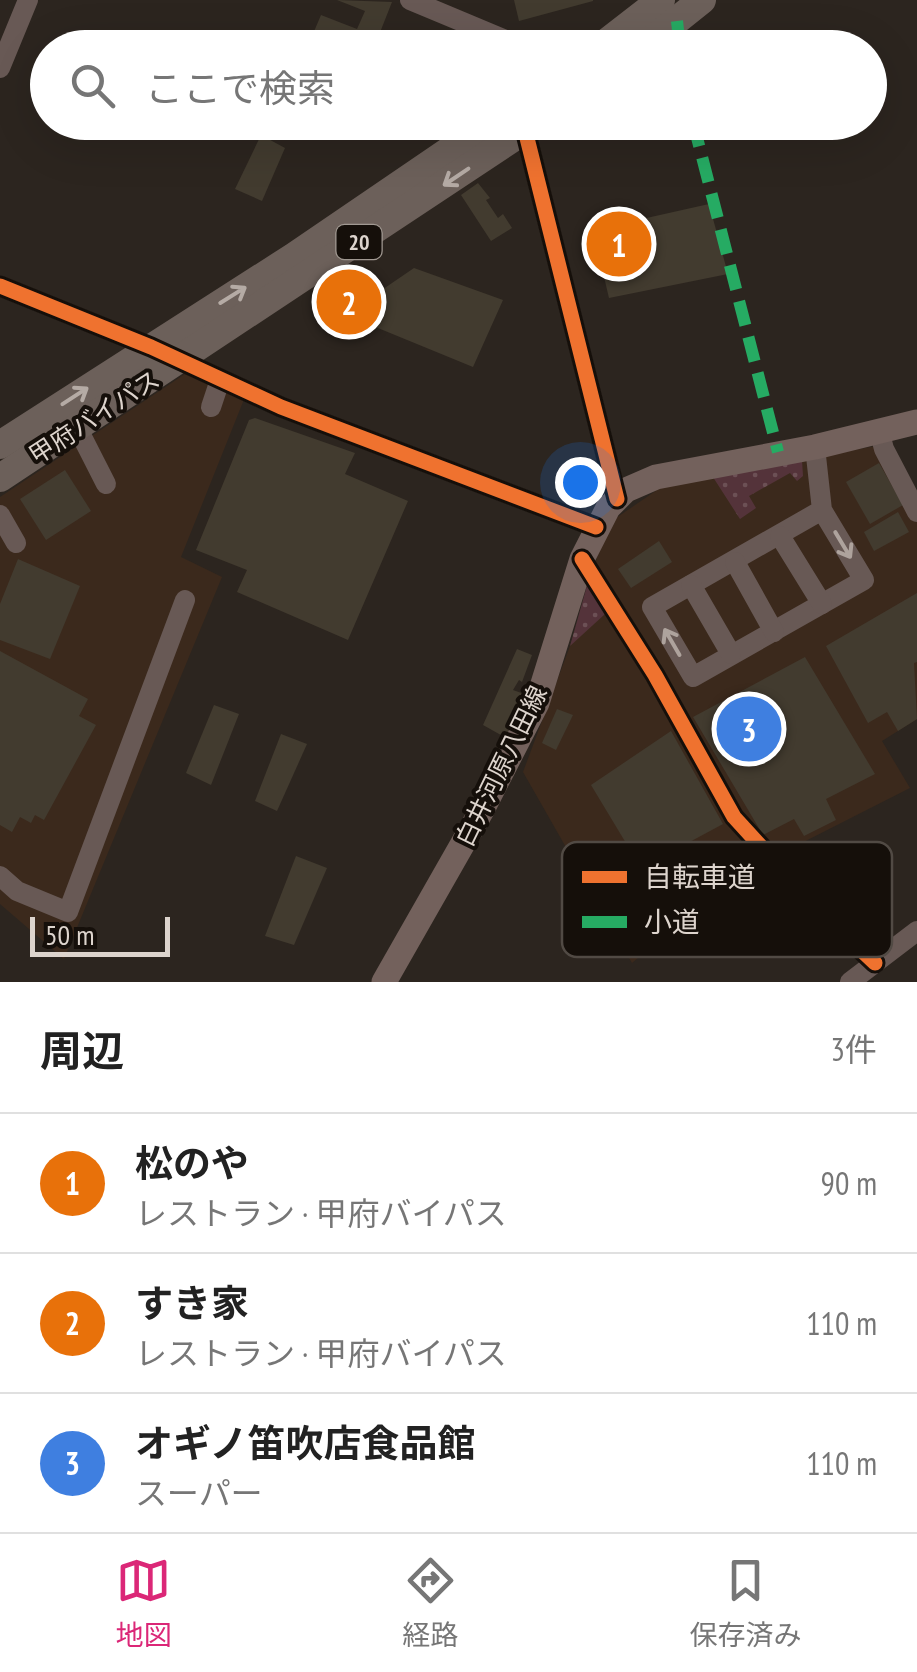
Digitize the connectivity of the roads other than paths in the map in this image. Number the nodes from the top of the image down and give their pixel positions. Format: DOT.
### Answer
graph roads {
  1 [pos="28,0"];
  2 [pos="410,0"];
  3 [pos="661,0"];
  4 [pos="702,0"];
  5 [pos="482,30"];
  6 [pos="622,30"];
  7 [pos="664,30"];
  8 [pos="0,68"];
  9 [pos="466,140"];
  10 [pos="510,140"];
  11 [pos="534,140"];
  12 [pos="0,286"];
  13 [pos="151,348"];
  14 [pos="180,361"];
  15 [pos="220,380"];
  16 [pos="211,407"];
  17 [pos="917,422"];
  18 [pos="78,427"];
  19 [pos="879,430"];
  20 [pos="0,445"];
  21 [pos="815,448"];
  22 [pos="0,478"];
  23 [pos="106,484"];
  24 [pos="617,499"];
  25 [pos="822,510"];
  26 [pos="917,512"];
  27 [pos="0,515"];
  28 [pos="596,528"];
  29 [pos="780,536"];
  30 [pos="16,544"];
  31 [pos="582,559"];
  32 [pos="734,562"];
  33 [pos="692,585"];
  34 [pos="185,600"];
  35 [pos="822,604"];
  36 [pos="774,632"];
  37 [pos="732,654"];
  38 [pos="756,842"];
  39 [pos="0,876"];
  40 [pos="917,931"];
  41 [pos="892,950"];
  42 [pos="869,957"];
  43 [pos="883,957"];
  44 [pos="875,963"];
  45 [pos="384,982"];
  46 [pos="850,982"];
  1 -- 8 [label="street"];
  2 -- 5 [label="street"];
  3 -- 6 [label="highway"];
  4 -- 7 [label="highway"];
  13 -- 9 [label="highway, 甲府バイパス / 20, one-way"];
  10 -- 14 [label="highway, 甲府バイパス / 20, one-way"];
  11 -- 24 [label="street"];
  12 -- 13 [label="street"];
  13 -- 14 [label="street"];
  20 -- 13 [label="highway, 甲府バイパス / 20, one-way"];
  14 -- 15 [label="street"];
  14 -- 18 [label="highway, 甲府バイパス / 20"];
  15 -- 16 [label="street"];
  15 -- 28 [label="street"];
  17 -- 19 [label="main road, 白井河原八田線"];
  18 -- 22 [label="highway, 甲府バイパス / 20"];
  18 -- 23 [label="street"];
  19 -- 21 [label="main road, 白井河原八田線"];
  19 -- 26 [label="street"];
  21 -- 24 [label="main road, 白井河原八田線"];
  21 -- 25 [label="street"];
  24 -- 28 [label="main road, 白井河原八田線"];
  25 -- 29 [label="street"];
  25 -- 35 [label="street, one-way"];
  27 -- 30 [label="street"];
  28 -- 31 [label="main road, 白井河原八田線"];
  29 -- 32 [label="street"];
  29 -- 35 [label="street"];
  31 -- 38 [label="street"];
  31 -- 45 [label="main road, 白井河原八田線"];
  32 -- 33 [label="street"];
  32 -- 36 [label="street"];
  33 -- 37 [label="street"];
  37 -- 33 [label="street, one-way"];
  34 -- 39 [label="street"];
  35 -- 36 [label="street"];
  36 -- 37 [label="street"];
  40 -- 41 [label="street"];
  42 -- 44 [label="street"];
  43 -- 44 [label="street"];
  44 -- 46 [label="street"];
}
